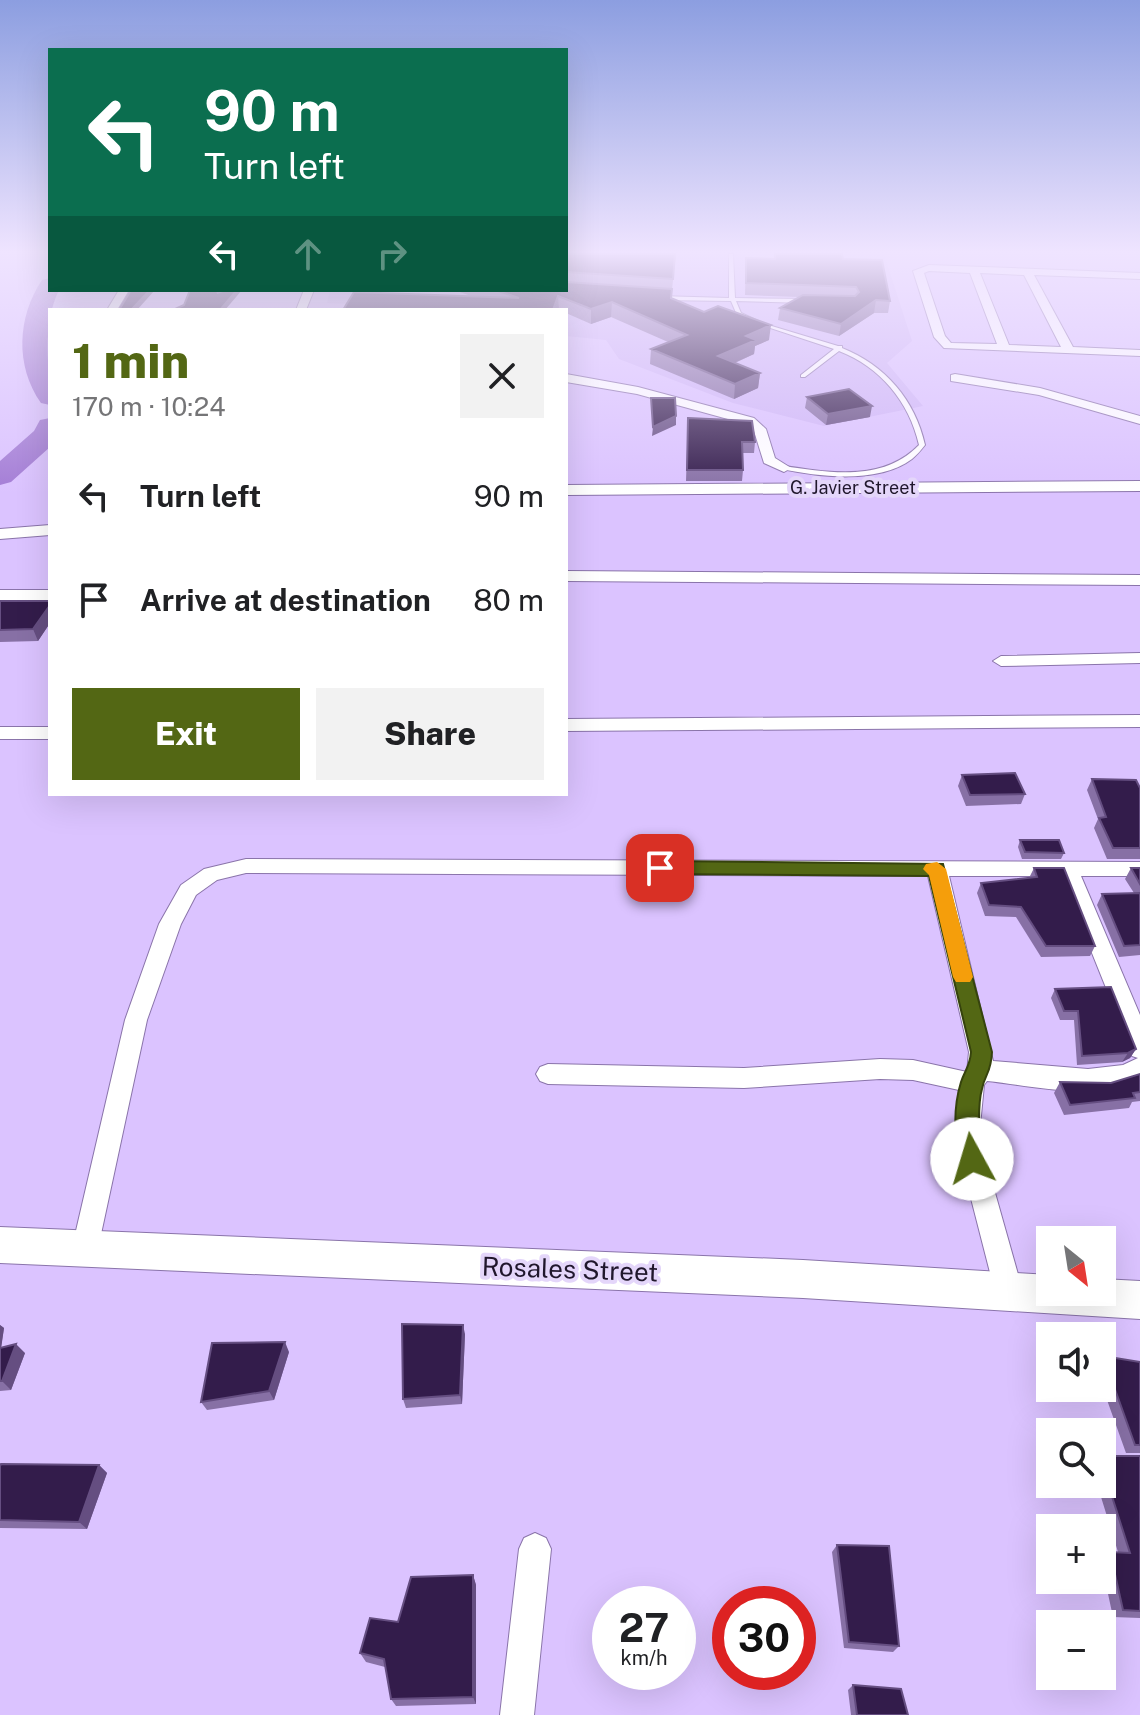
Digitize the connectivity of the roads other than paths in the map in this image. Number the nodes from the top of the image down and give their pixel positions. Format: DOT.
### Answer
graph roads {
  1 [pos="796,334"];
  2 [pos="939,334"];
  3 [pos="999,334"];
  4 [pos="1060,334"];
  5 [pos="840,347"];
  6 [pos="1004,347"];
  7 [pos="1068,349"];
  8 [pos="1140,353"];
  9 [pos="803,376"];
  10 [pos="568,378"];
  11 [pos="955,378"];
  12 [pos="1140,420"];
  13 [pos="784,468"];
  14 [pos="1140,486"];
  15 [pos="568,490"];
  16 [pos="48,530"];
  17 [pos="0,534"];
  18 [pos="568,576"];
  19 [pos="1140,580"];
  20 [pos="0,595"];
  21 [pos="48,595"];
  22 [pos="1140,658"];
  23 [pos="1001,661"];
  24 [pos="1140,721"];
  25 [pos="568,725"];
  26 [pos="0,733"];
  27 [pos="48,733"];
  28 [pos="937,869"];
  29 [pos="1068,869"];
  30 [pos="1140,869"];
  31 [pos="1140,1049"];
  32 [pos="1140,1067"];
  33 [pos="548,1074"];
  34 [pos="976,1076"];
  35 [pos="0,1245"];
  36 [pos="85,1248"];
  37 [pos="1009,1292"];
  38 [pos="1140,1300"];
  39 [pos="535,1549"];
  40 [pos="517,1715"];
  1 -- 5 [label="lane"];
  2 -- 6 [label="street"];
  3 -- 6 [label="street"];
  4 -- 7 [label="street"];
  5 -- 9 [label="lane"];
  5 -- 13 [label="lane"];
  6 -- 7 [label="street"];
  7 -- 8 [label="street"];
  10 -- 13 [label="street"];
  11 -- 12 [label="street"];
  14 -- 15 [label="street, G. Javier Street"];
  16 -- 17 [label="street"];
  18 -- 19 [label="street"];
  20 -- 21 [label="street"];
  22 -- 23 [label="street"];
  24 -- 25 [label="street"];
  26 -- 27 [label="street"];
  28 -- 29 [label="street"];
  28 -- 34 [label="street"];
  28 -- 36 [label="street"];
  29 -- 30 [label="street"];
  29 -- 31 [label="street"];
  32 -- 34 [label="street"];
  33 -- 34 [label="street"];
  34 -- 37 [label="street"];
  35 -- 36 [label="main road, Rosales Street"];
  36 -- 37 [label="main road, Rosales Street"];
  37 -- 38 [label="main road, Rosales Street"];
  39 -- 40 [label="street"];
}
